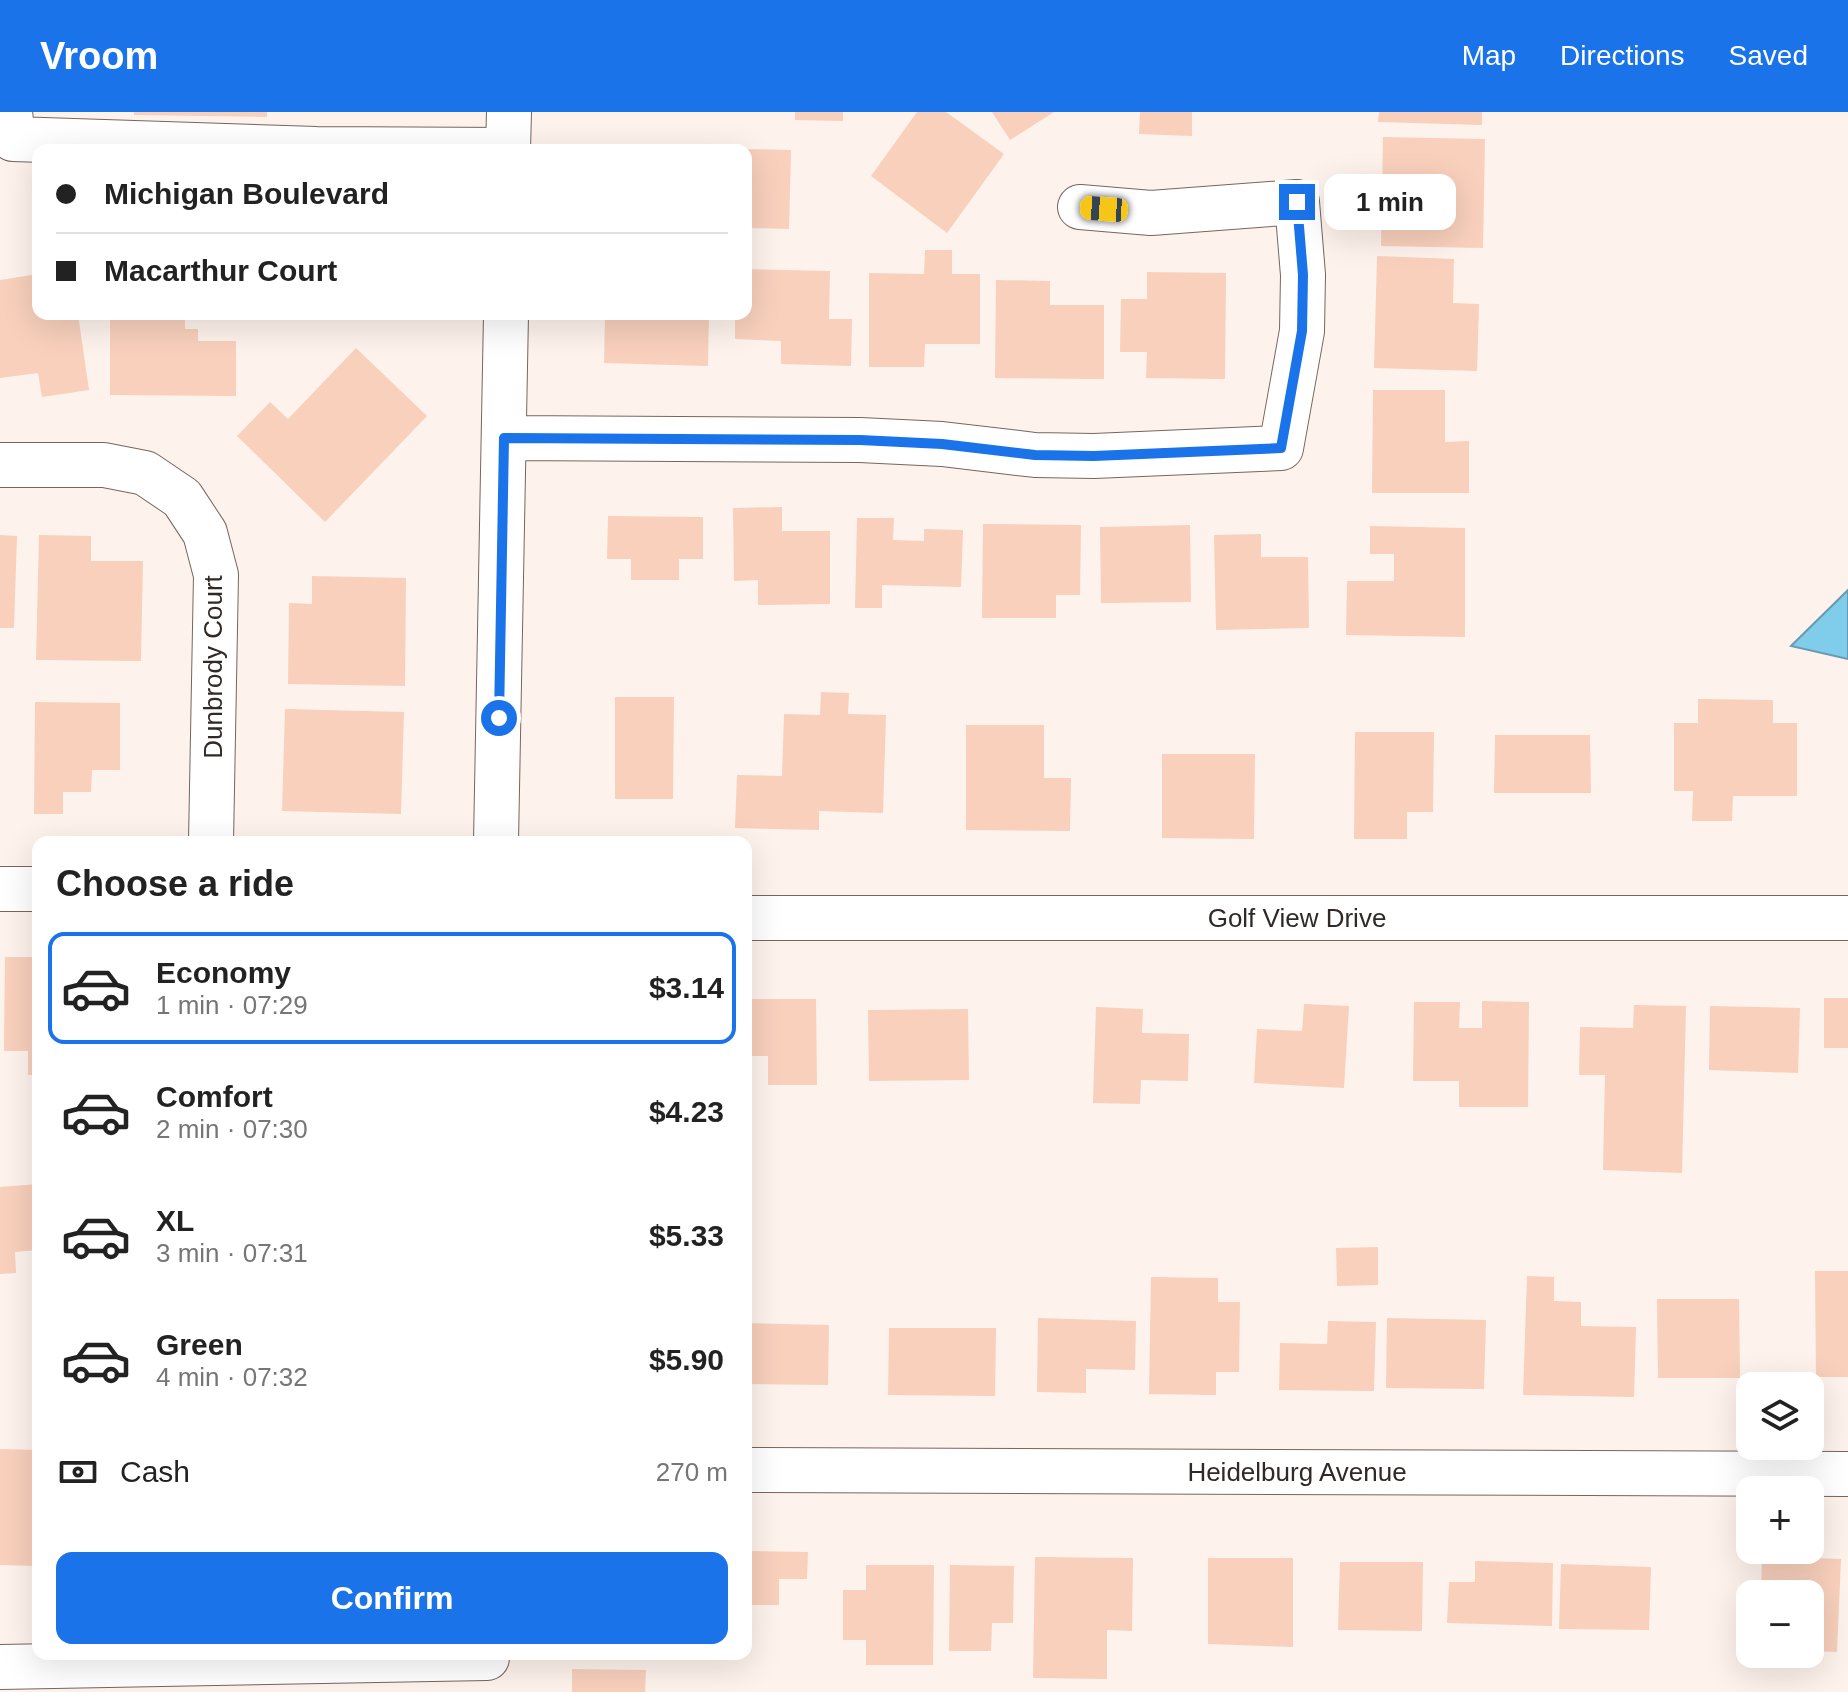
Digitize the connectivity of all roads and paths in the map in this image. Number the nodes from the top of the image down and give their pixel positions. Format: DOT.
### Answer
graph roads {
  1 [pos="10,112"];
  2 [pos="509,112"];
  3 [pos="164,144"];
  4 [pos="508,144"];
  5 [pos="1080,207"];
  6 [pos="506,320"];
  7 [pos="504,438"];
  8 [pos="0,465"];
  9 [pos="211,836"];
  10 [pos="496,836"];
  11 [pos="0,889"];
  12 [pos="32,889"];
  13 [pos="752,918"];
  14 [pos="1848,918"];
  15 [pos="752,1470"];
  16 [pos="1848,1474"];
  17 [pos="0,1667"];
  18 [pos="487,1668"];
  1 -- 3 [label="street"];
  2 -- 4 [label="street"];
  5 -- 7 [label="street"];
  6 -- 7 [label="street"];
  7 -- 10 [label="street"];
  8 -- 9 [label="street, Dunbrody Court"];
  11 -- 12 [label="street"];
  13 -- 14 [label="street, Golf View Drive"];
  15 -- 16 [label="street, Heidelburg Avenue"];
  17 -- 18 [label="street"];
}
